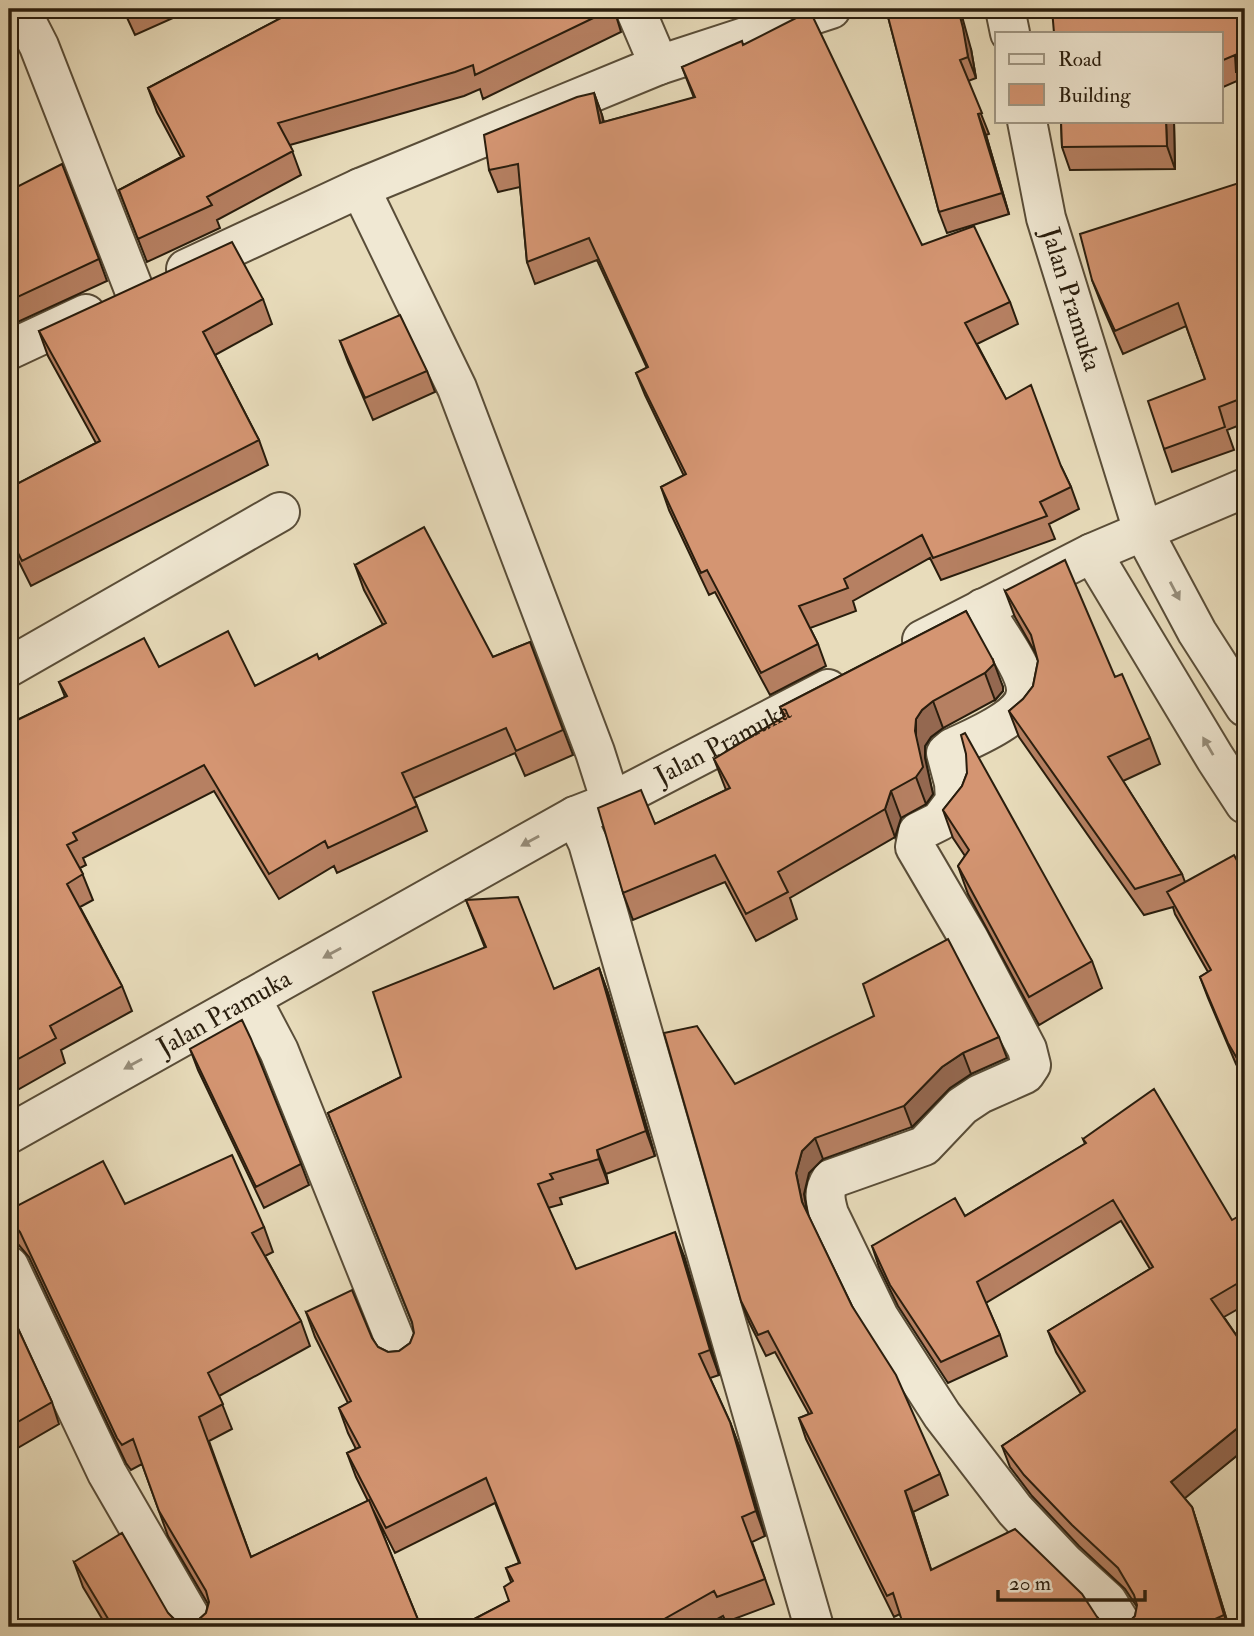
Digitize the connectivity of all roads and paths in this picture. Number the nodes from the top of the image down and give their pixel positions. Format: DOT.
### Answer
graph roads {
  1 [pos="20,9"];
  2 [pos="635,9"];
  3 [pos="831,9"];
  4 [pos="1005,9"];
  5 [pos="1010,32"];
  6 [pos="24,54"];
  7 [pos="659,65"];
  8 [pos="1027,122"];
  9 [pos="360,188"];
  10 [pos="135,292"];
  11 [pos="9,350"];
  12 [pos="1245,488"];
  13 [pos="280,512"];
  14 [pos="1143,531"];
  15 [pos="1092,553"];
  16 [pos="983,608"];
  17 [pos="896,654"];
  18 [pos="9,667"];
  19 [pos="859,673"];
  20 [pos="1245,707"];
  21 [pos="611,802"];
  22 [pos="1245,804"];
  23 [pos="575,816"];
  24 [pos="251,998"];
  25 [pos="9,1134"];
  26 [pos="9,1266"];
  27 [pos="401,1355"];
  28 [pos="196,1627"];
  29 [pos="814,1627"];
  30 [pos="1123,1627"];
  1 -- 6 [label="street"];
  2 -- 7 [label="street"];
  3 -- 7 [label="street"];
  4 -- 5 [label="street"];
  6 -- 10 [label="street"];
  7 -- 9 [label="street"];
  8 -- 14 [label="street, Jalan Pramuka"];
  9 -- 10 [label="street"];
  9 -- 21 [label="street"];
  10 -- 11 [label="street"];
  12 -- 14 [label="street"];
  13 -- 18 [label="street"];
  14 -- 15 [label="street"];
  14 -- 20 [label="street, Jalan Pramuka, one-way"];
  15 -- 16 [label="street"];
  22 -- 15 [label="street, one-way"];
  16 -- 17 [label="street"];
  16 -- 30 [label="street"];
  19 -- 21 [label="street, Jalan Pramuka"];
  21 -- 23 [label="street, Jalan Pramuka"];
  23 -- 24 [label="street, Jalan Pramuka, one-way"];
  23 -- 29 [label="street"];
  24 -- 25 [label="street, Jalan Pramuka, one-way"];
  24 -- 27 [label="street"];
  26 -- 28 [label="street"];
}
